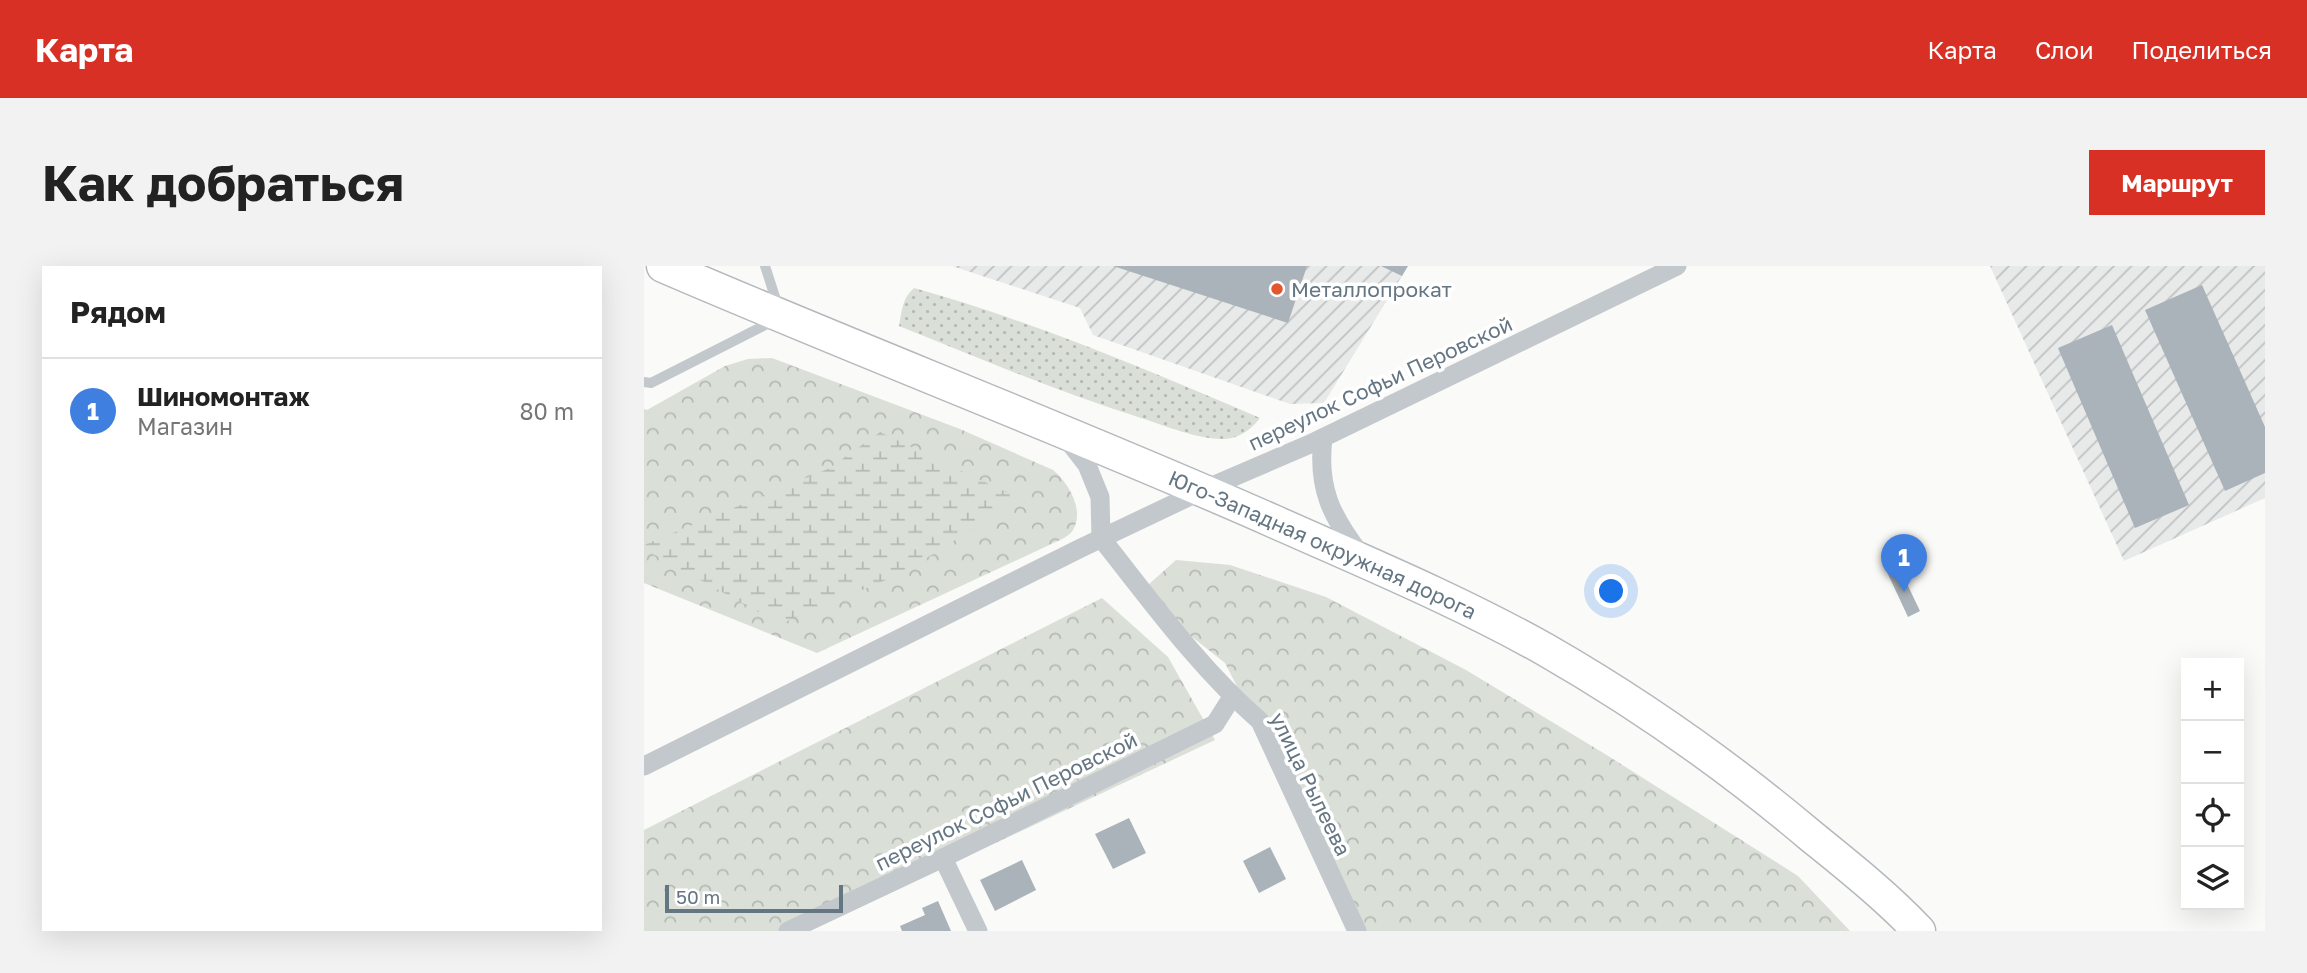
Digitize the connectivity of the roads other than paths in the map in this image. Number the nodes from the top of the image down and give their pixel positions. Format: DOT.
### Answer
graph roads {
  1 [pos="663,266"];
  2 [pos="765,266"];
  3 [pos="1677,266"];
  4 [pos="782,317"];
  5 [pos="644,382"];
  6 [pos="1060,430"];
  7 [pos="1323,438"];
  8 [pos="1203,490"];
  9 [pos="1101,538"];
  10 [pos="1366,562"];
  11 [pos="1232,697"];
  12 [pos="644,766"];
  13 [pos="943,859"];
  14 [pos="788,931"];
  15 [pos="978,931"];
  16 [pos="1357,931"];
  17 [pos="1919,931"];
  1 -- 4 [label="highway, Юго-Западная окружная дорога"];
  2 -- 4 [label="lane"];
  3 -- 7 [label="street, переулок Софьи Перовской"];
  4 -- 5 [label="lane"];
  4 -- 6 [label="highway, Юго-Западная окружная дорога"];
  6 -- 8 [label="highway, Юго-Западная окружная дорога"];
  6 -- 9 [label="street"];
  7 -- 8 [label="street, переулок Софьи Перовской"];
  7 -- 10 [label="street"];
  8 -- 9 [label="street, переулок Софьи Перовской"];
  8 -- 10 [label="highway, Юго-Западная окружная дорога"];
  9 -- 11 [label="street, улица Рылеева"];
  9 -- 12 [label="street, переулок Софьи Перовской"];
  10 -- 17 [label="highway, Юго-Западная окружная дорога"];
  11 -- 13 [label="street, переулок Софьи Перовской"];
  11 -- 16 [label="street, улица Рылеева"];
  13 -- 14 [label="street, переулок Софьи Перовской"];
  13 -- 15 [label="street"];
}
